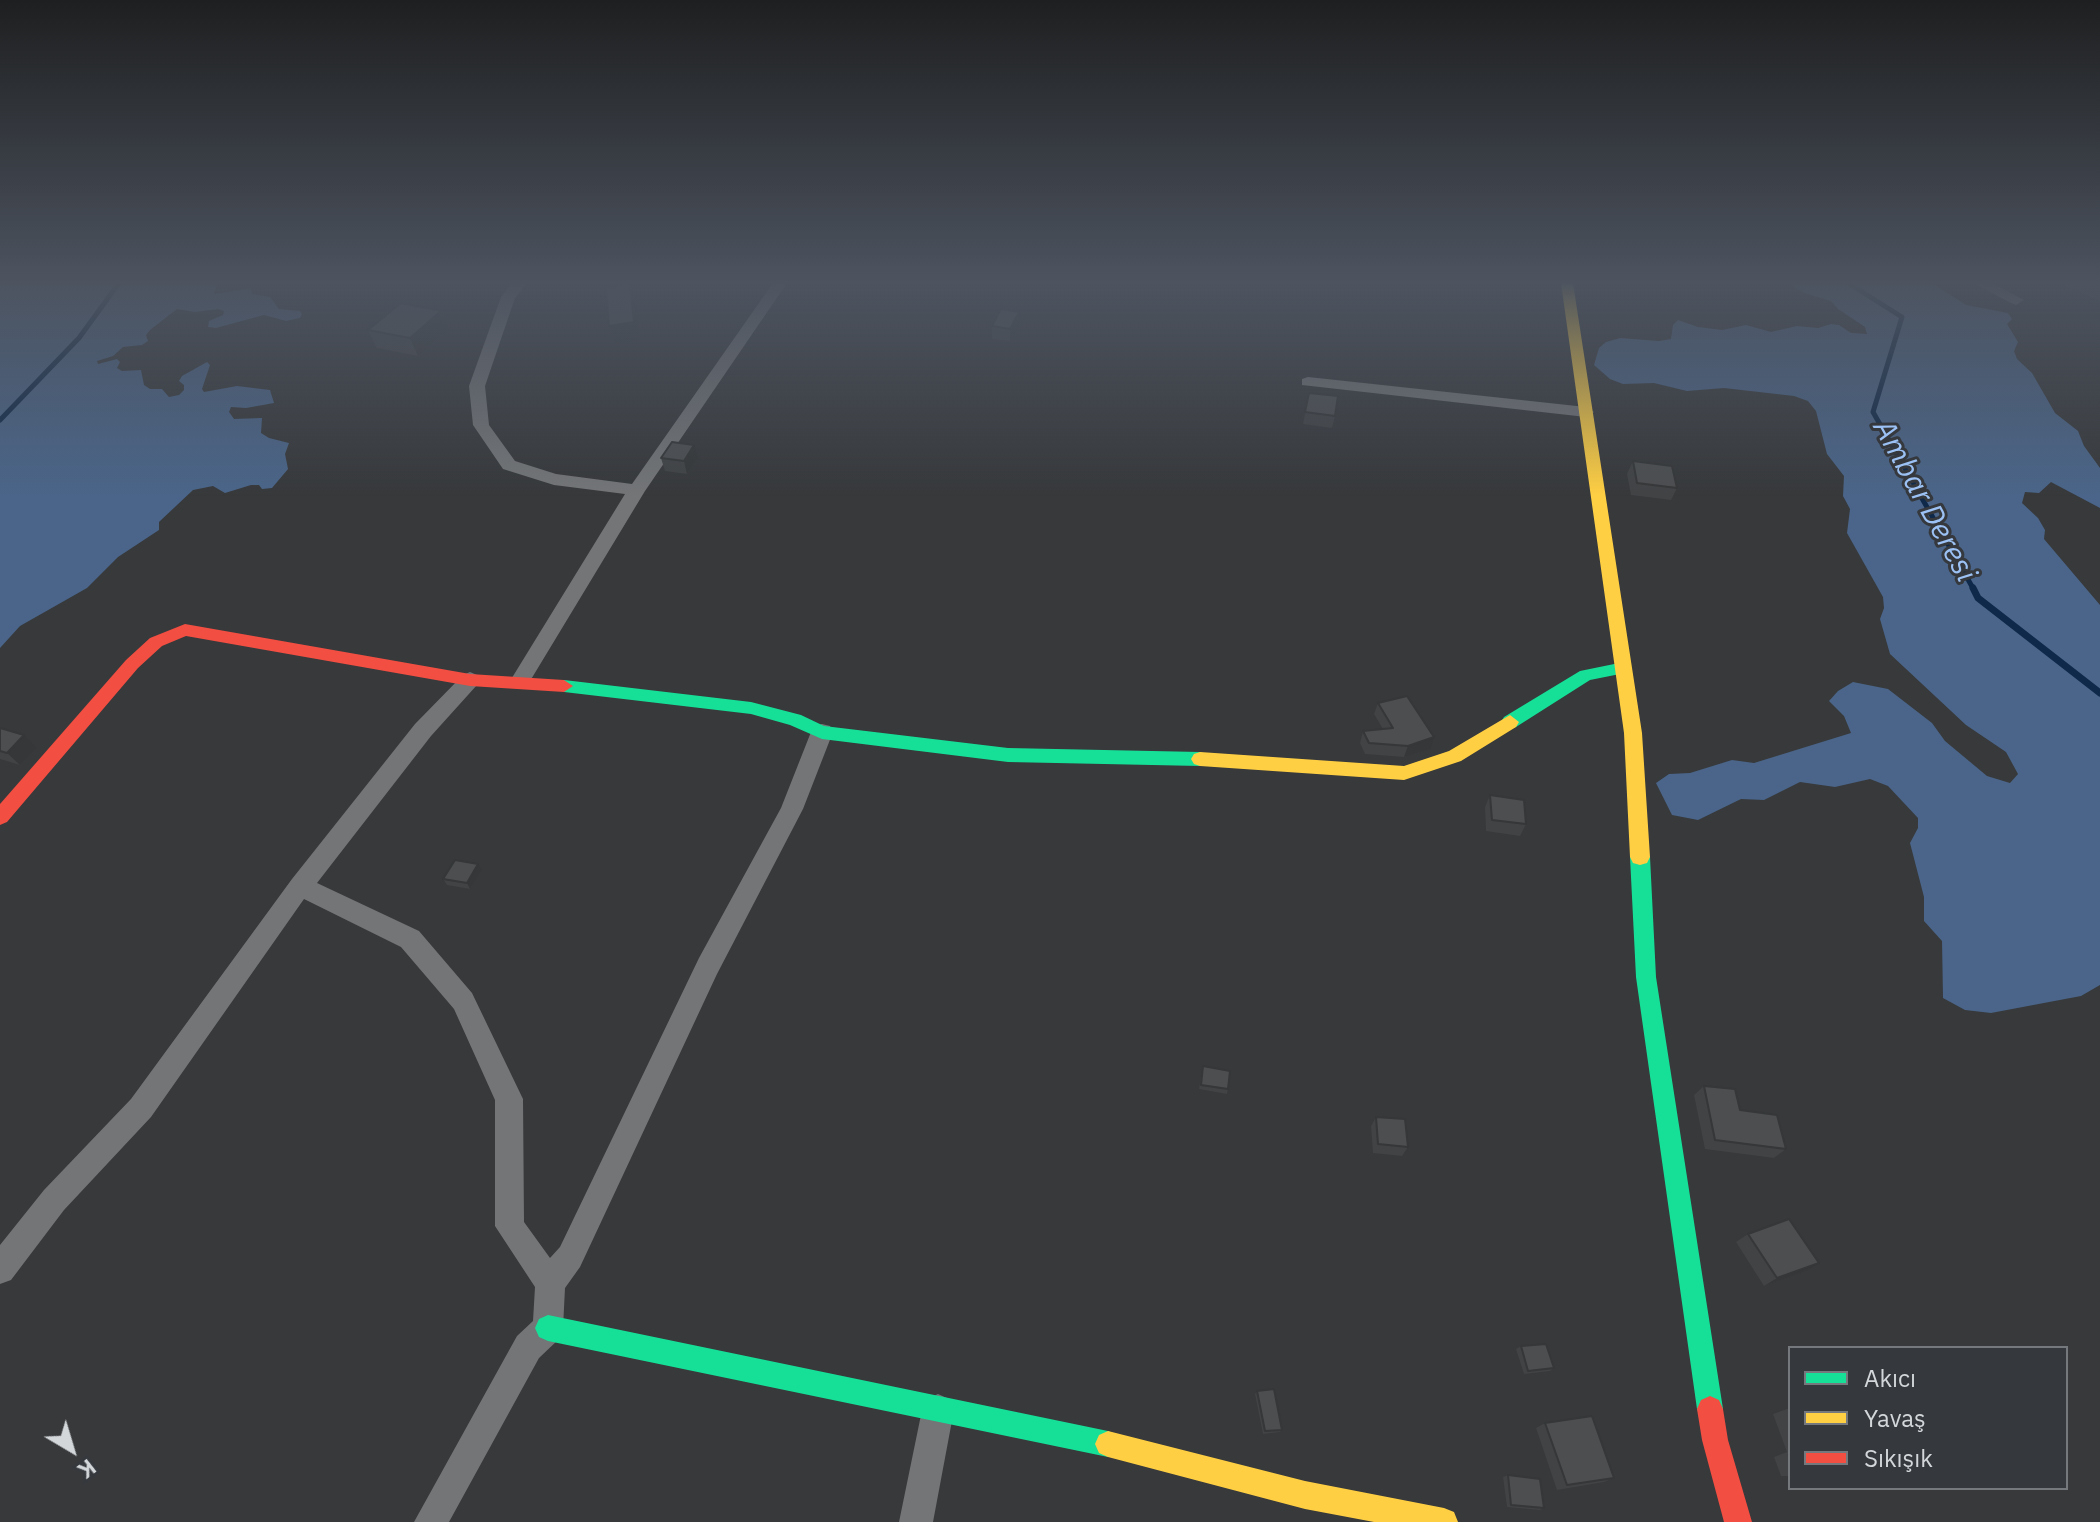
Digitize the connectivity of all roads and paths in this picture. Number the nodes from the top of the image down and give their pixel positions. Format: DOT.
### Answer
graph roads {
  1 [pos="488,354"];
  2 [pos="731,354"];
  3 [pos="1577,354"];
  4 [pos="1308,382"];
  5 [pos="1586,412"];
  6 [pos="637,490"];
  7 [pos="1624,668"];
  8 [pos="470,680"];
  9 [pos="520,681"];
  10 [pos="822,732"];
  11 [pos="0,817"];
  12 [pos="300,886"];
  13 [pos="0,1269"];
  14 [pos="550,1283"];
  15 [pos="548,1328"];
  16 [pos="938,1410"];
  17 [pos="431,1522"];
  18 [pos="916,1522"];
  19 [pos="1444,1522"];
  20 [pos="1738,1522"];
  1 -- 6 [label="street"];
  2 -- 6 [label="street"];
  3 -- 5 [label="street"];
  4 -- 5 [label="street"];
  5 -- 7 [label="street"];
  6 -- 9 [label="street"];
  7 -- 10 [label="street"];
  7 -- 20 [label="street"];
  8 -- 9 [label="street"];
  8 -- 11 [label="street"];
  8 -- 12 [label="street"];
  9 -- 10 [label="street"];
  10 -- 14 [label="street"];
  12 -- 13 [label="street"];
  12 -- 14 [label="street"];
  14 -- 15 [label="street"];
  15 -- 16 [label="street"];
  15 -- 17 [label="street"];
  16 -- 18 [label="street"];
  16 -- 19 [label="street"];
}
